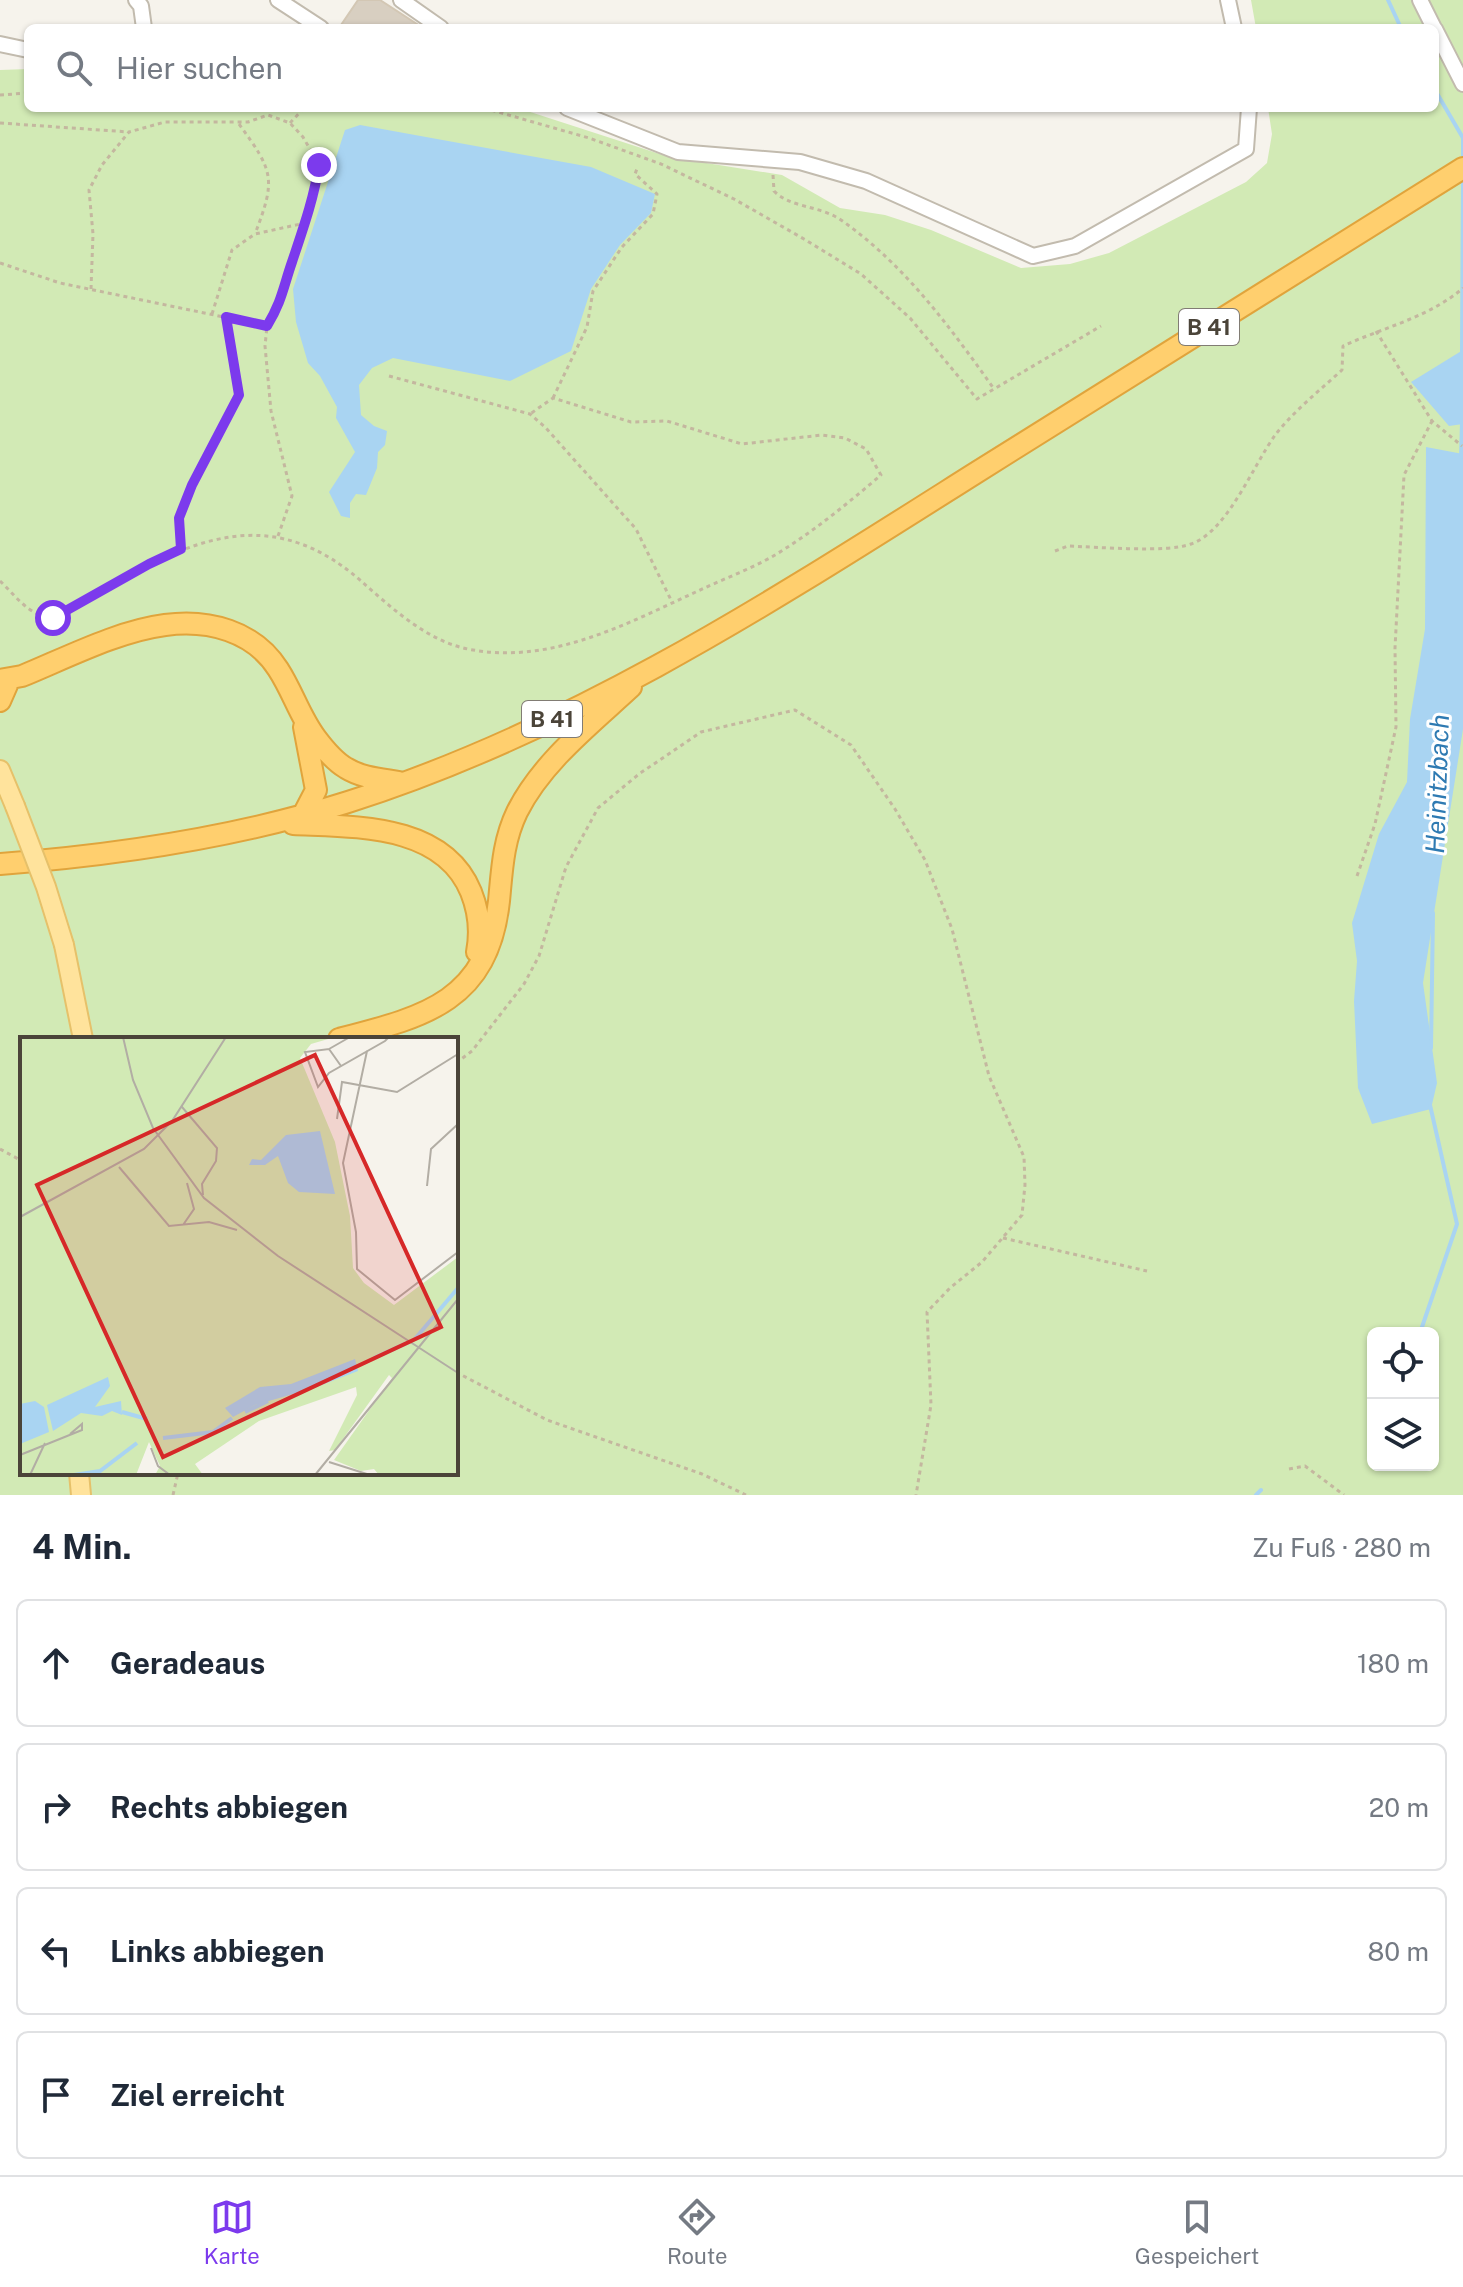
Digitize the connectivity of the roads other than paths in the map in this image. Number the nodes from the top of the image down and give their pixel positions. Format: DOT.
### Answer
graph roads {
  1 [pos="136,0"];
  2 [pos="278,0"];
  3 [pos="401,0"];
  4 [pos="1228,0"];
  5 [pos="1420,0"];
  6 [pos="143,24"];
  7 [pos="315,24"];
  8 [pos="435,24"];
  9 [pos="1233,24"];
  10 [pos="1433,24"];
  11 [pos="1439,36"];
  12 [pos="0,44"];
  13 [pos="24,49"];
  14 [pos="1463,84"];
  15 [pos="577,112"];
  16 [pos="1249,112"];
  17 [pos="1463,168"];
  18 [pos="652,668"];
  19 [pos="6,686"];
  20 [pos="303,721"];
  21 [pos="0,770"];
  22 [pos="405,783"];
  23 [pos="303,815"];
  24 [pos="273,824"];
  25 [pos="0,864"];
  26 [pos="470,976"];
  27 [pos="83,1037"];
  28 [pos="346,1037"];
  29 [pos="79,1475"];
  30 [pos="81,1495"];
  1 -- 6 [label="street"];
  2 -- 7 [label="street"];
  3 -- 8 [label="street"];
  4 -- 9 [label="street"];
  5 -- 10 [label="street"];
  11 -- 14 [label="street"];
  12 -- 13 [label="street"];
  15 -- 16 [label="street"];
  17 -- 18 [label="highway, B 41"];
  18 -- 22 [label="highway, B 41"];
  18 -- 26 [label="highway"];
  19 -- 20 [label="highway"];
  20 -- 22 [label="highway"];
  20 -- 23 [label="highway"];
  21 -- 27 [label="main road, bridge"];
  22 -- 23 [label="highway, B 41"];
  23 -- 24 [label="highway, B 41"];
  24 -- 25 [label="highway, B 41"];
  24 -- 26 [label="highway"];
  26 -- 28 [label="highway"];
  29 -- 30 [label="main road"];
}
